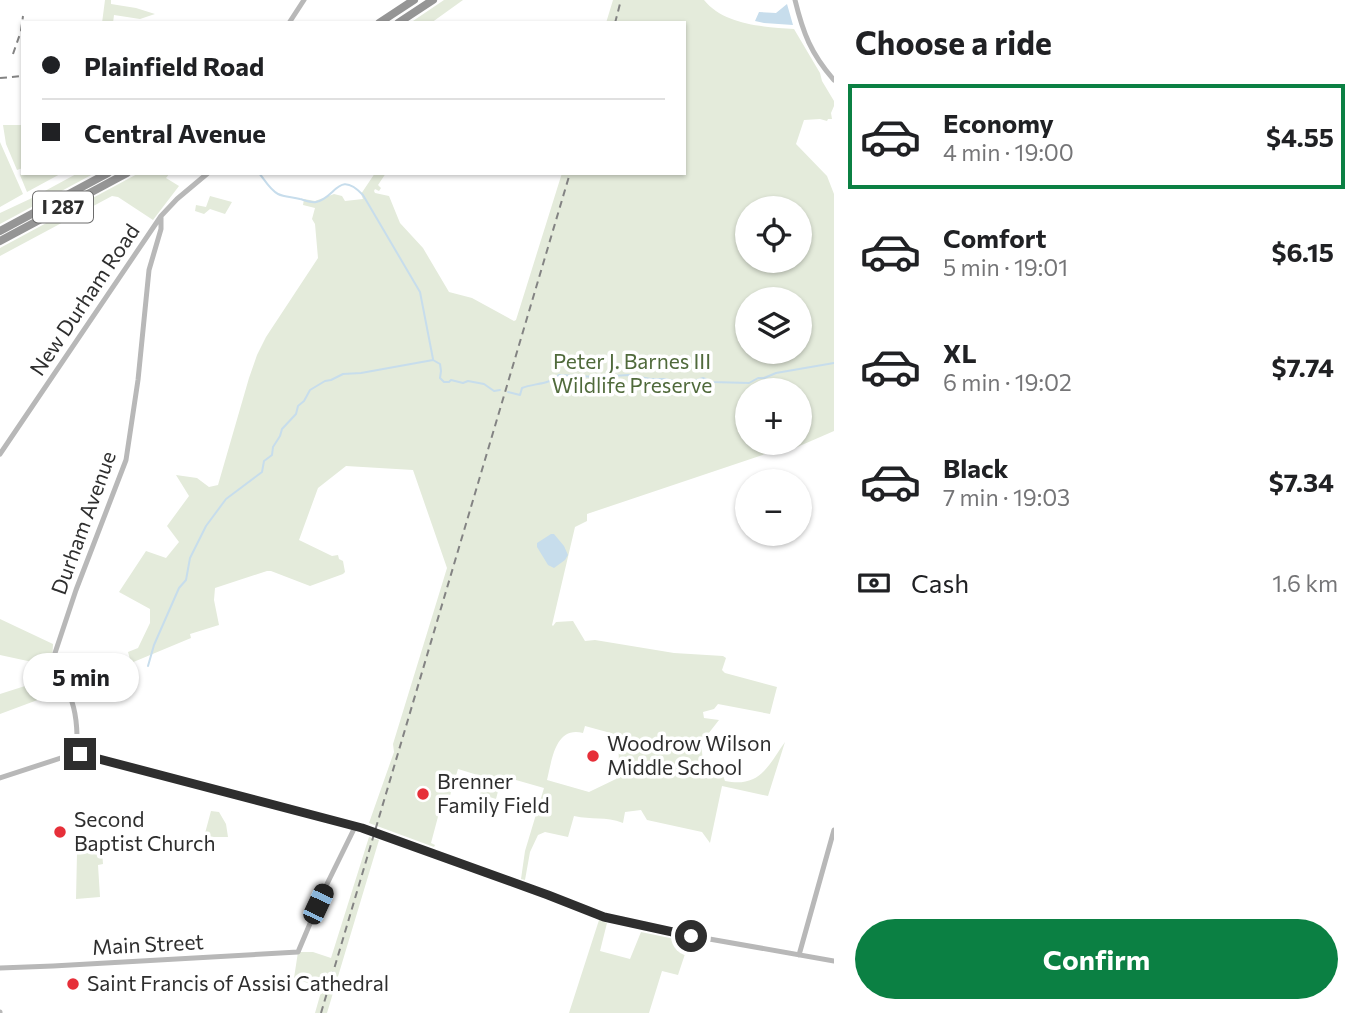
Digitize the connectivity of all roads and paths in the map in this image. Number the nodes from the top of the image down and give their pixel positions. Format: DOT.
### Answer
graph roads {
  1 [pos="304,0"];
  2 [pos="414,0"];
  3 [pos="433,0"];
  4 [pos="795,0"];
  5 [pos="290,21"];
  6 [pos="381,21"];
  7 [pos="401,21"];
  8 [pos="834,80"];
  9 [pos="104,175"];
  10 [pos="123,175"];
  11 [pos="206,175"];
  12 [pos="161,216"];
  13 [pos="0,231"];
  14 [pos="0,241"];
  15 [pos="0,454"];
  16 [pos="76,753"];
  17 [pos="0,778"];
  18 [pos="355,827"];
  19 [pos="834,830"];
  20 [pos="799,955"];
  21 [pos="834,961"];
  22 [pos="0,968"];
  1 -- 5 [label="street"];
  2 -- 6 [label="highway"];
  3 -- 7 [label="highway"];
  4 -- 8 [label="street"];
  9 -- 13 [label="highway, I 287"];
  10 -- 14 [label="highway, I 287"];
  11 -- 12 [label="street, New Durham Road"];
  12 -- 15 [label="street, New Durham Road"];
  12 -- 16 [label="street, Durham Avenue"];
  16 -- 17 [label="street"];
  16 -- 18 [label="street"];
  18 -- 20 [label="street"];
  18 -- 22 [label="street, Main Street"];
  19 -- 20 [label="street"];
  20 -- 21 [label="street"];
}
